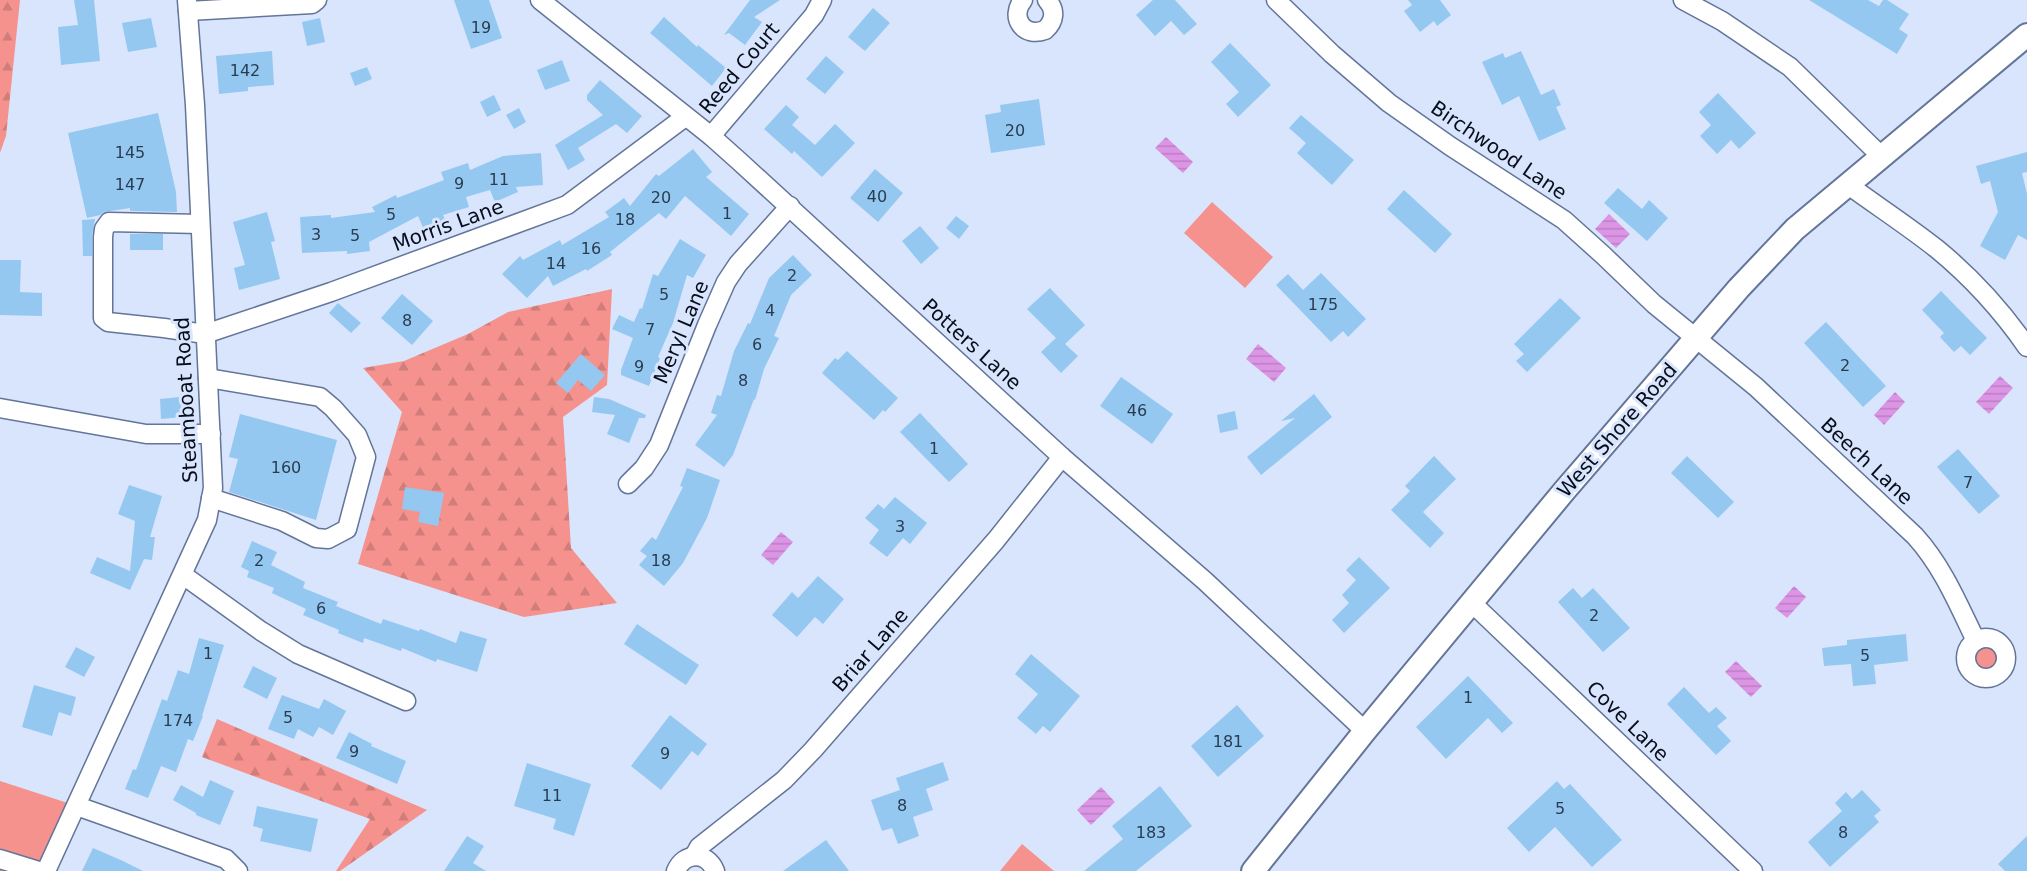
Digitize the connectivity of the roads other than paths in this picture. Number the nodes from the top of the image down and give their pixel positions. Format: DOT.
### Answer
graph roads {
  1 [pos="317,0"];
  2 [pos="540,0"];
  3 [pos="822,0"];
  4 [pos="1023,0"];
  5 [pos="1276,0"];
  6 [pos="1683,0"];
  7 [pos="1049,1"];
  8 [pos="187,6"];
  9 [pos="2027,35"];
  10 [pos="685,117"];
  11 [pos="711,136"];
  12 [pos="1881,156"];
  13 [pos="1847,184"];
  14 [pos="790,206"];
  15 [pos="200,224"];
  16 [pos="206,334"];
  17 [pos="1697,338"];
  18 [pos="2027,347"];
  19 [pos="208,378"];
  20 [pos="0,408"];
  21 [pos="211,434"];
  22 [pos="1062,457"];
  23 [pos="628,484"];
  24 [pos="211,498"];
  25 [pos="183,574"];
  26 [pos="1472,603"];
  27 [pos="1976,641"];
  28 [pos="406,700"];
  29 [pos="1365,730"];
  30 [pos="77,806"];
  31 [pos="694,856"];
  32 [pos="0,859"];
  33 [pos="49,869"];
  34 [pos="238,871"];
  35 [pos="676,871"];
  36 [pos="715,871"];
  37 [pos="1253,871"];
  38 [pos="1753,871"];
  1 -- 8 [label="street"];
  2 -- 10 [label="street, Potters Lane"];
  3 -- 11 [label="street, Reed Court"];
  4 -- 7 [label="street"];
  5 -- 17 [label="street, Birchwood Lane"];
  6 -- 12 [label="street"];
  8 -- 15 [label="street, Steamboat Road"];
  9 -- 12 [label="main road, West Shore Road"];
  10 -- 11 [label="street, Potters Lane"];
  10 -- 16 [label="street, Morris Lane"];
  11 -- 14 [label="street, Potters Lane"];
  12 -- 13 [label="main road, West Shore Road"];
  13 -- 17 [label="main road, West Shore Road"];
  13 -- 18 [label="street"];
  14 -- 22 [label="street, Potters Lane"];
  14 -- 23 [label="street, Meryl Lane"];
  15 -- 16 [label="street, Steamboat Road"];
  15 -- 16 [label="street"];
  16 -- 19 [label="street, Steamboat Road"];
  17 -- 26 [label="main road, West Shore Road"];
  17 -- 27 [label="street, Beech Lane"];
  19 -- 21 [label="street, Steamboat Road"];
  19 -- 24 [label="street"];
  20 -- 21 [label="street"];
  21 -- 24 [label="street, Steamboat Road"];
  22 -- 29 [label="street, Potters Lane"];
  22 -- 31 [label="street, Briar Lane"];
  24 -- 25 [label="street, Steamboat Road"];
  25 -- 28 [label="street"];
  25 -- 30 [label="street, Steamboat Road"];
  26 -- 29 [label="main road, West Shore Road"];
  26 -- 38 [label="street, Cove Lane"];
  29 -- 37 [label="main road, West Shore Road"];
  30 -- 33 [label="street, Steamboat Road"];
  30 -- 34 [label="street"];
  31 -- 35 [label="street, Briar Lane"];
  31 -- 36 [label="street"];
  32 -- 33 [label="street"];
}
